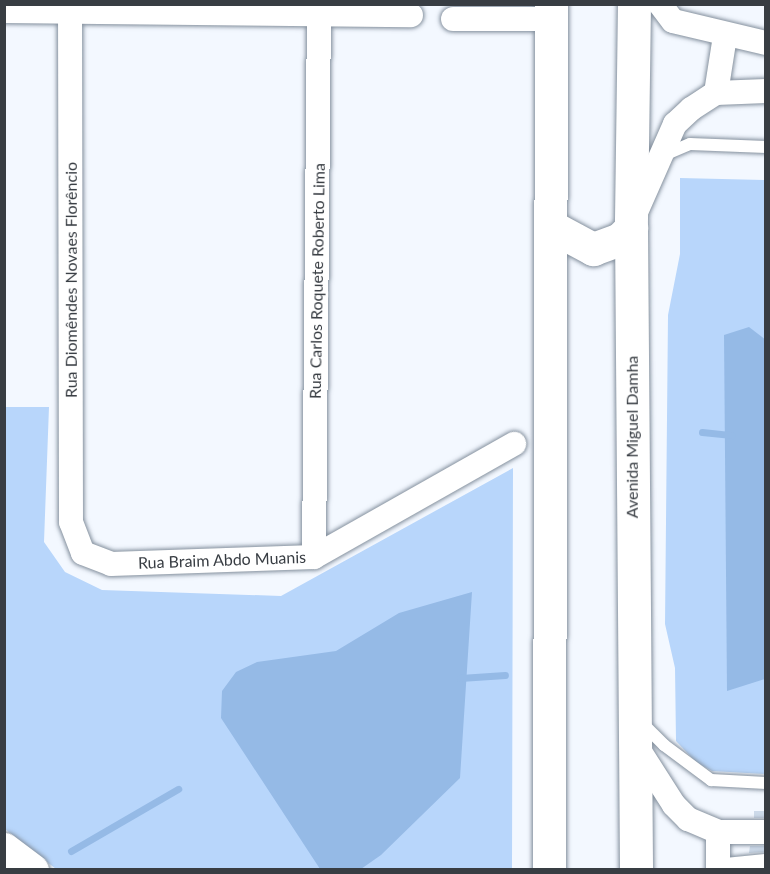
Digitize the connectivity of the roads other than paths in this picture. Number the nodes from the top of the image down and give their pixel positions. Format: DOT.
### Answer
graph roads {
  1 [pos="634,4"];
  2 [pos="660,4"];
  3 [pos="70,8"];
  4 [pos="319,9"];
  5 [pos="4,11"];
  6 [pos="551,12"];
  7 [pos="411,15"];
  8 [pos="453,19"];
  9 [pos="725,36"];
  10 [pos="765,43"];
  11 [pos="765,91"];
  12 [pos="716,93"];
  13 [pos="765,147"];
  14 [pos="660,157"];
  15 [pos="552,227"];
  16 [pos="630,228"];
  17 [pos="514,444"];
  18 [pos="83,553"];
  19 [pos="314,557"];
  20 [pos="633,728"];
  21 [pos="765,783"];
  22 [pos="718,832"];
  23 [pos="765,832"];
  24 [pos="4,849"];
  25 [pos="765,866"];
  26 [pos="32,870"];
  27 [pos="549,870"];
  28 [pos="636,870"];
  29 [pos="718,870"];
  30 [pos="726,870"];
  1 -- 16 [label="main road, Avenida Miguel Damha"];
  2 -- 9 [label="street"];
  3 -- 4 [label="street"];
  3 -- 5 [label="street"];
  3 -- 18 [label="street, Rua Diomêndes Novaes Florêncio"];
  4 -- 7 [label="street"];
  4 -- 19 [label="street, Rua Carlos Roquete Roberto Lima"];
  6 -- 8 [label="street"];
  6 -- 15 [label="main road"];
  9 -- 10 [label="street"];
  9 -- 12 [label="street"];
  11 -- 12 [label="street"];
  12 -- 14 [label="street"];
  13 -- 14 [label="lane"];
  14 -- 16 [label="street"];
  15 -- 16 [label="main road"];
  15 -- 27 [label="main road"];
  16 -- 20 [label="main road, Avenida Miguel Damha"];
  17 -- 19 [label="street, Rua Braim Abdo Muanis"];
  18 -- 19 [label="street, Rua Braim Abdo Muanis"];
  20 -- 21 [label="lane"];
  20 -- 22 [label="street"];
  20 -- 28 [label="main road, Avenida Miguel Damha"];
  22 -- 23 [label="street"];
  22 -- 29 [label="street"];
  24 -- 26 [label="main road"];
  25 -- 30 [label="street"];
}
